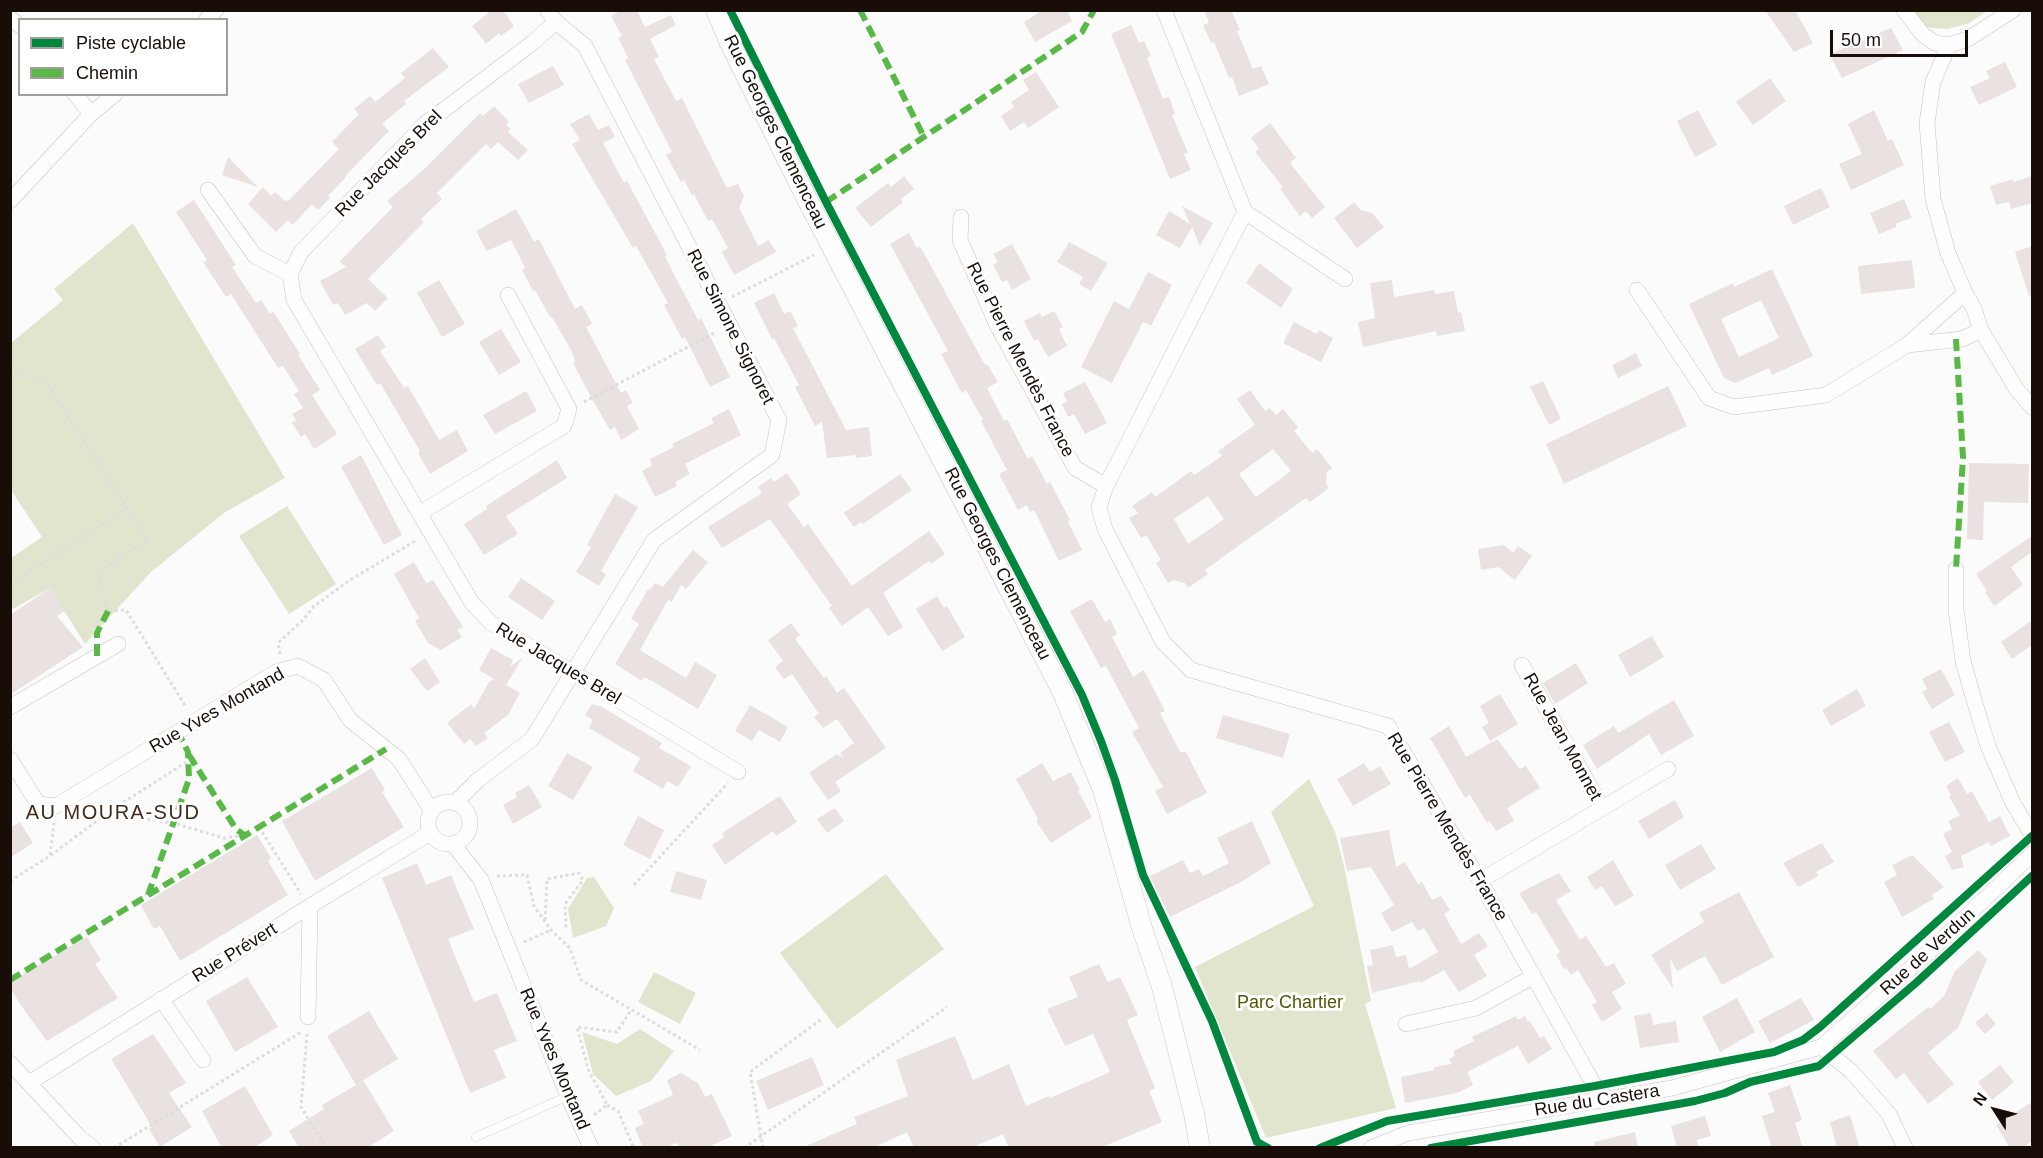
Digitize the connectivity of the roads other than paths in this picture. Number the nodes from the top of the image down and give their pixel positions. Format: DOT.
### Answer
graph roads {
  1 [pos="716,10"];
  2 [pos="1164,10"];
  3 [pos="1904,10"];
  4 [pos="2013,10"];
  5 [pos="552,16"];
  6 [pos="1949,45"];
  7 [pos="77,96"];
  8 [pos="113,96"];
  9 [pos="91,114"];
  10 [pos="208,190"];
  11 [pos="10,201"];
  12 [pos="1245,212"];
  13 [pos="961,217"];
  14 [pos="290,274"];
  15 [pos="1345,279"];
  16 [pos="1636,290"];
  17 [pos="1965,293"];
  18 [pos="507,295"];
  19 [pos="1981,330"];
  20 [pos="1907,345"];
  21 [pos="2032,407"];
  22 [pos="1106,486"];
  23 [pos="420,513"];
  24 [pos="1956,569"];
  25 [pos="118,644"];
  26 [pos="1522,665"];
  27 [pos="572,672"];
  28 [pos="10,707"];
  29 [pos="10,759"];
  30 [pos="1668,769"];
  31 [pos="738,772"];
  32 [pos="455,803"];
  33 [pos="1602,808"];
  34 [pos="432,811"];
  35 [pos="430,833"];
  36 [pos="2032,835"];
  37 [pos="453,844"];
  38 [pos="2032,854"];
  39 [pos="1480,880"];
  40 [pos="310,906"];
  41 [pos="1534,976"];
  42 [pos="161,999"];
  43 [pos="308,1017"];
  44 [pos="1406,1024"];
  45 [pos="1821,1047"];
  46 [pos="203,1060"];
  47 [pos="10,1063"];
  48 [pos="29,1083"];
  49 [pos="568,1096"];
  50 [pos="1602,1099"];
  51 [pos="476,1137"];
  52 [pos="93,1148"];
  53 [pos="591,1148"];
  54 [pos="1200,1148"];
  55 [pos="1371,1148"];
  56 [pos="1905,1148"];
  1 -- 54 [label="street, Rue Georges Clemenceau"];
  2 -- 12 [label="street"];
  3 -- 6 [label="street"];
  4 -- 6 [label="street"];
  5 -- 14 [label="street, Rue Jacques Brel"];
  5 -- 27 [label="street, Rue Simone Signoret"];
  6 -- 17 [label="street"];
  7 -- 9 [label="street"];
  8 -- 9 [label="street"];
  9 -- 11 [label="street"];
  10 -- 14 [label="street"];
  12 -- 15 [label="street"];
  12 -- 22 [label="street, Rue Pierre Mendès France"];
  13 -- 22 [label="street, Rue Pierre Mendès France"];
  14 -- 23 [label="street, Rue Jacques Brel"];
  16 -- 20 [label="street"];
  17 -- 19 [label="street"];
  17 -- 20 [label="street"];
  18 -- 23 [label="street"];
  19 -- 20 [label="street"];
  19 -- 21 [label="street"];
  22 -- 39 [label="street, Rue Pierre Mendès France"];
  23 -- 27 [label="street, Rue Jacques Brel"];
  24 -- 36 [label="street"];
  25 -- 28 [label="street"];
  26 -- 33 [label="street, Rue Jean Monnet"];
  27 -- 31 [label="street, Rue Jacques Brel"];
  27 -- 32 [label="street, Rue Simone Signoret"];
  29 -- 34 [label="street, Rue Yves Montand"];
  30 -- 33 [label="street, Rue Jean Monnet"];
  32 -- 34 [label="street"];
  32 -- 37 [label="street"];
  33 -- 39 [label="street, Rue Jean Monnet"];
  34 -- 35 [label="street"];
  35 -- 37 [label="street"];
  35 -- 40 [label="street, Rue Prévert"];
  37 -- 49 [label="street, Rue Yves Montand"];
  38 -- 45 [label="street, Rue de Verdun"];
  39 -- 41 [label="street, Rue Pierre Mendès France"];
  40 -- 42 [label="street, Rue Prévert"];
  40 -- 43 [label="street"];
  41 -- 44 [label="street"];
  41 -- 50 [label="street, Rue Pierre Mendès France"];
  42 -- 46 [label="street"];
  42 -- 48 [label="street, Rue Prévert"];
  45 -- 50 [label="street, Rue du Castera"];
  45 -- 56 [label="street"];
  47 -- 48 [label="street"];
  48 -- 52 [label="street"];
  49 -- 51 [label="lane"];
  49 -- 53 [label="street, Rue Yves Montand"];
  50 -- 55 [label="street, Rue du Castera"];
}
